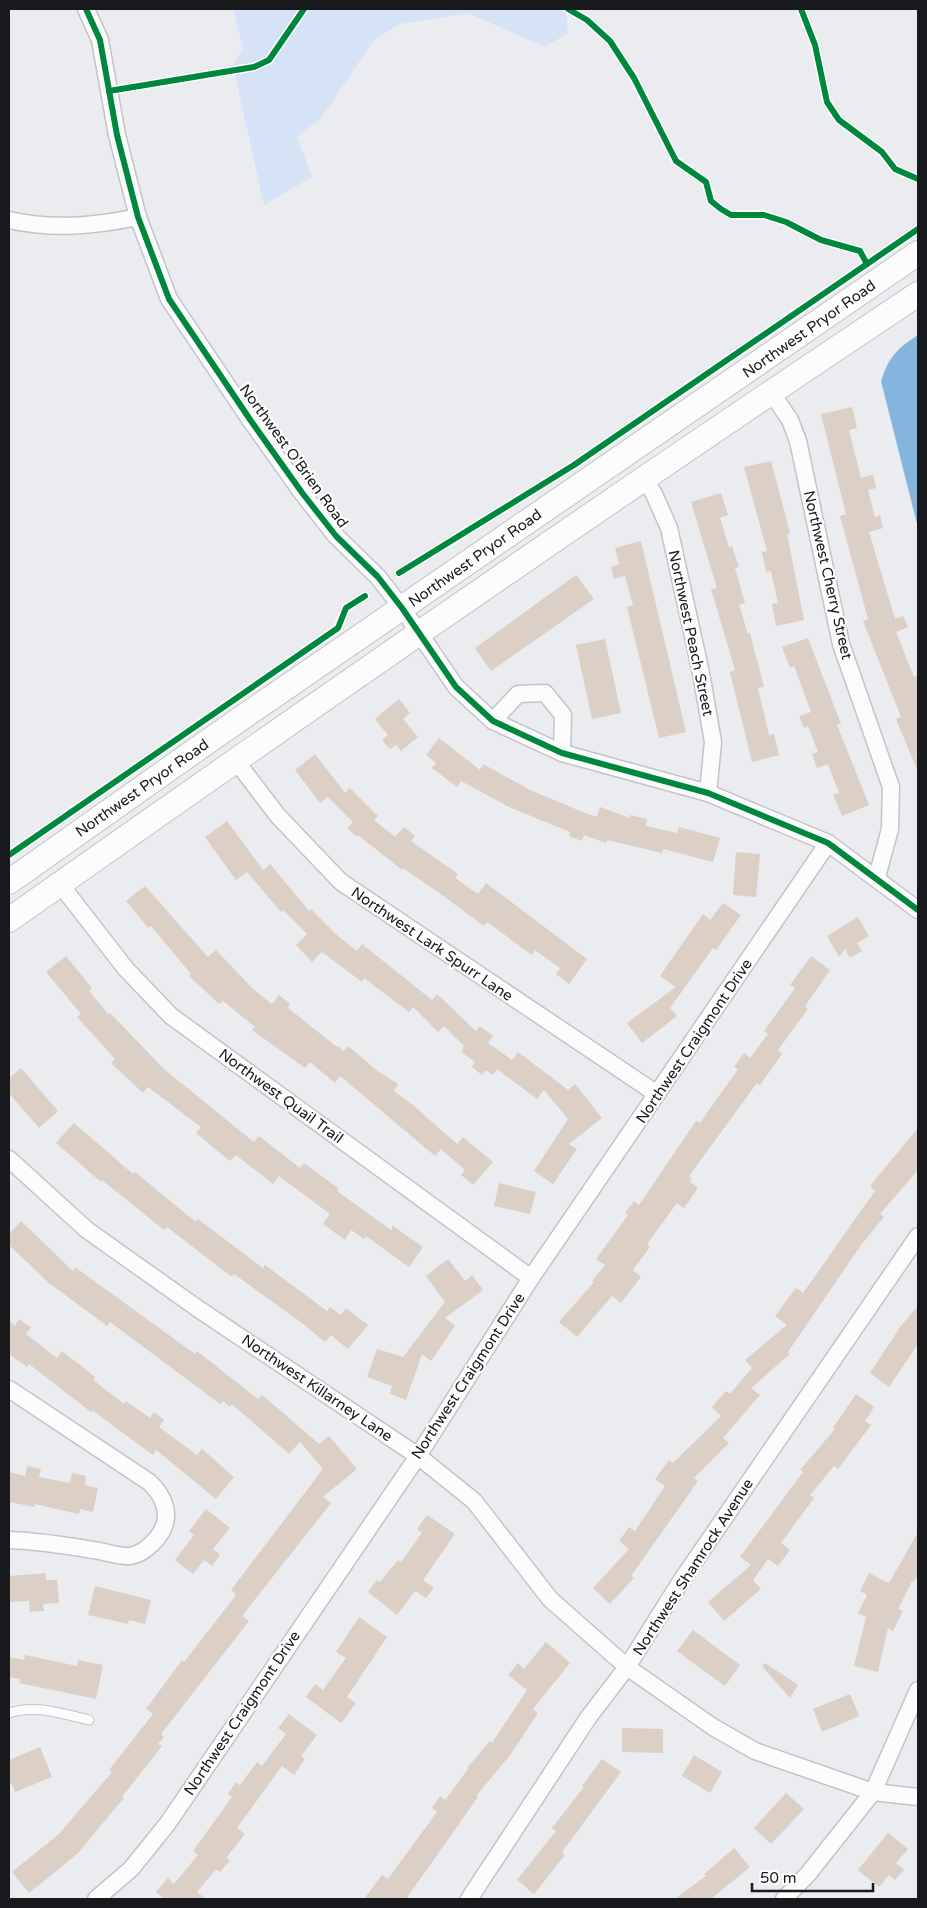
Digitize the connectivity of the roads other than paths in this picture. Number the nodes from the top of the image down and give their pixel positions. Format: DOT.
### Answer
graph roads {
  1 [pos="86,9"];
  2 [pos="138,216"];
  3 [pos="9,220"];
  4 [pos="918,253"];
  5 [pos="918,294"];
  6 [pos="771,392"];
  7 [pos="645,480"];
  8 [pos="402,608"];
  9 [pos="418,634"];
  10 [pos="493,721"];
  11 [pos="562,753"];
  12 [pos="236,762"];
  13 [pos="708,793"];
  14 [pos="828,844"];
  15 [pos="877,877"];
  16 [pos="9,882"];
  17 [pos="60,884"];
  18 [pos="918,910"];
  19 [pos="9,920"];
  20 [pos="657,1094"];
  21 [pos="9,1159"];
  22 [pos="918,1236"];
  23 [pos="531,1278"];
  24 [pos="9,1390"];
  25 [pos="418,1456"];
  26 [pos="9,1540"];
  27 [pos="627,1667"];
  28 [pos="918,1690"];
  29 [pos="9,1713"];
  30 [pos="89,1720"];
  31 [pos="873,1792"];
  32 [pos="918,1797"];
  33 [pos="96,1899"];
  34 [pos="469,1899"];
  35 [pos="784,1899"];
  1 -- 2 [label="street, Northwest O'Brien Road"];
  2 -- 3 [label="street"];
  2 -- 8 [label="street, Northwest O'Brien Road"];
  4 -- 8 [label="main road, Northwest Pryor Road"];
  5 -- 6 [label="main road, Northwest Pryor Road"];
  6 -- 7 [label="main road, Northwest Pryor Road"];
  6 -- 15 [label="street, Northwest Cherry Street"];
  7 -- 9 [label="main road, Northwest Pryor Road"];
  7 -- 13 [label="street, Northwest Peach Street"];
  8 -- 9 [label="street, Northwest O'Brien Road"];
  8 -- 16 [label="main road, Northwest Pryor Road"];
  9 -- 10 [label="street, Northwest O'Brien Road"];
  9 -- 12 [label="main road, Northwest Pryor Road"];
  10 -- 11 [label="street, Northwest O'Brien Road"];
  10 -- 11 [label="street"];
  11 -- 13 [label="street, Northwest O'Brien Road"];
  12 -- 17 [label="main road, Northwest Pryor Road"];
  12 -- 20 [label="street, Northwest Lark Spurr Lane"];
  13 -- 14 [label="street, Northwest O'Brien Road"];
  14 -- 15 [label="street, Northwest O'Brien Road"];
  14 -- 20 [label="street, Northwest Craigmont Drive"];
  15 -- 18 [label="street, Northwest O'Brien Road"];
  17 -- 19 [label="main road, Northwest Pryor Road"];
  17 -- 23 [label="street, Northwest Quail Trail"];
  20 -- 23 [label="street, Northwest Craigmont Drive"];
  21 -- 25 [label="street, Northwest Killarney Lane"];
  22 -- 27 [label="street, Northwest Shamrock Avenue"];
  23 -- 25 [label="street, Northwest Craigmont Drive"];
  24 -- 26 [label="street"];
  25 -- 27 [label="street, Northwest Killarney Lane"];
  25 -- 33 [label="street, Northwest Craigmont Drive"];
  27 -- 31 [label="street, Northwest Killarney Lane"];
  27 -- 34 [label="street, Northwest Shamrock Avenue"];
  28 -- 31 [label="street"];
  29 -- 30 [label="lane"];
  31 -- 32 [label="street, Northwest Killarney Lane"];
  31 -- 35 [label="street"];
}
